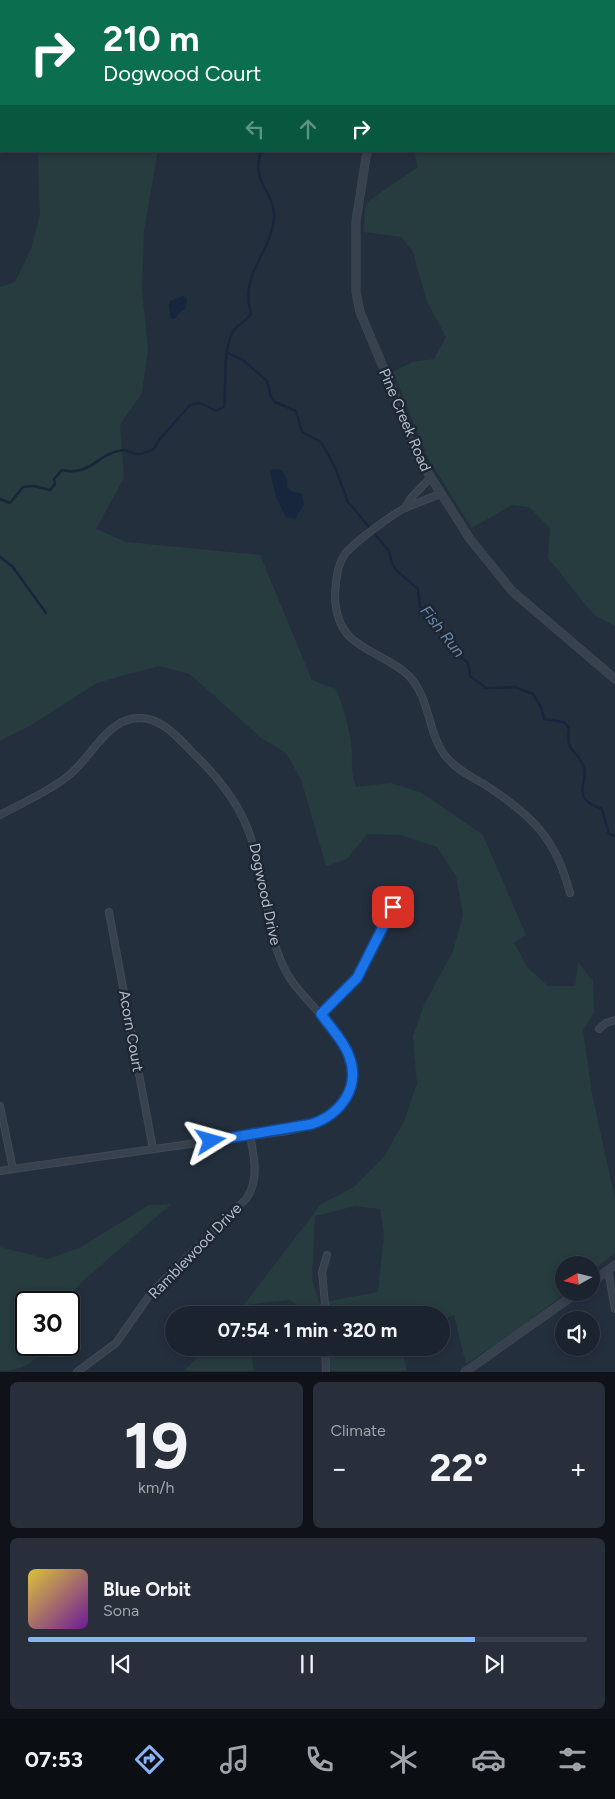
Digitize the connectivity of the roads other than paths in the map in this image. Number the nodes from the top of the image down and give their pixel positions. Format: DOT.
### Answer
graph roads {
  1 [pos="367,152"];
  2 [pos="430,478"];
  3 [pos="440,494"];
  4 [pos="405,508"];
  5 [pos="615,679"];
  6 [pos="0,815"];
  7 [pos="570,893"];
  8 [pos="393,907"];
  9 [pos="109,912"];
  10 [pos="321,1014"];
  11 [pos="615,1020"];
  12 [pos="599,1029"];
  13 [pos="0,1106"];
  14 [pos="250,1135"];
  15 [pos="153,1150"];
  16 [pos="13,1168"];
  17 [pos="0,1171"];
  18 [pos="327,1255"];
  19 [pos="615,1265"];
  20 [pos="608,1270"];
  21 [pos="600,1276"];
  22 [pos="565,1301"];
  23 [pos="325,1306"];
  24 [pos="615,1310"];
  25 [pos="325,1356"];
  26 [pos="77,1372"];
  27 [pos="326,1372"];
  28 [pos="466,1372"];
  1 -- 2 [label="street, Pine Creek Road"];
  2 -- 3 [label="street, Pine Creek Road"];
  2 -- 4 [label="street"];
  3 -- 4 [label="street"];
  3 -- 5 [label="street, Pine Creek Road"];
  4 -- 7 [label="street"];
  6 -- 10 [label="street, Dogwood Drive"];
  8 -- 10 [label="street"];
  9 -- 15 [label="street, Acorn Court"];
  10 -- 14 [label="street, Dogwood Drive"];
  11 -- 12 [label="street"];
  13 -- 16 [label="street"];
  14 -- 15 [label="street, Dogwood Drive"];
  14 -- 26 [label="street, Ramblewood Drive"];
  15 -- 16 [label="street, Dogwood Drive"];
  16 -- 17 [label="street, Dogwood Drive"];
  18 -- 23 [label="street"];
  19 -- 20 [label="street"];
  20 -- 21 [label="street"];
  20 -- 24 [label="street"];
  22 -- 28 [label="street"];
  25 -- 27 [label="street"];
}
